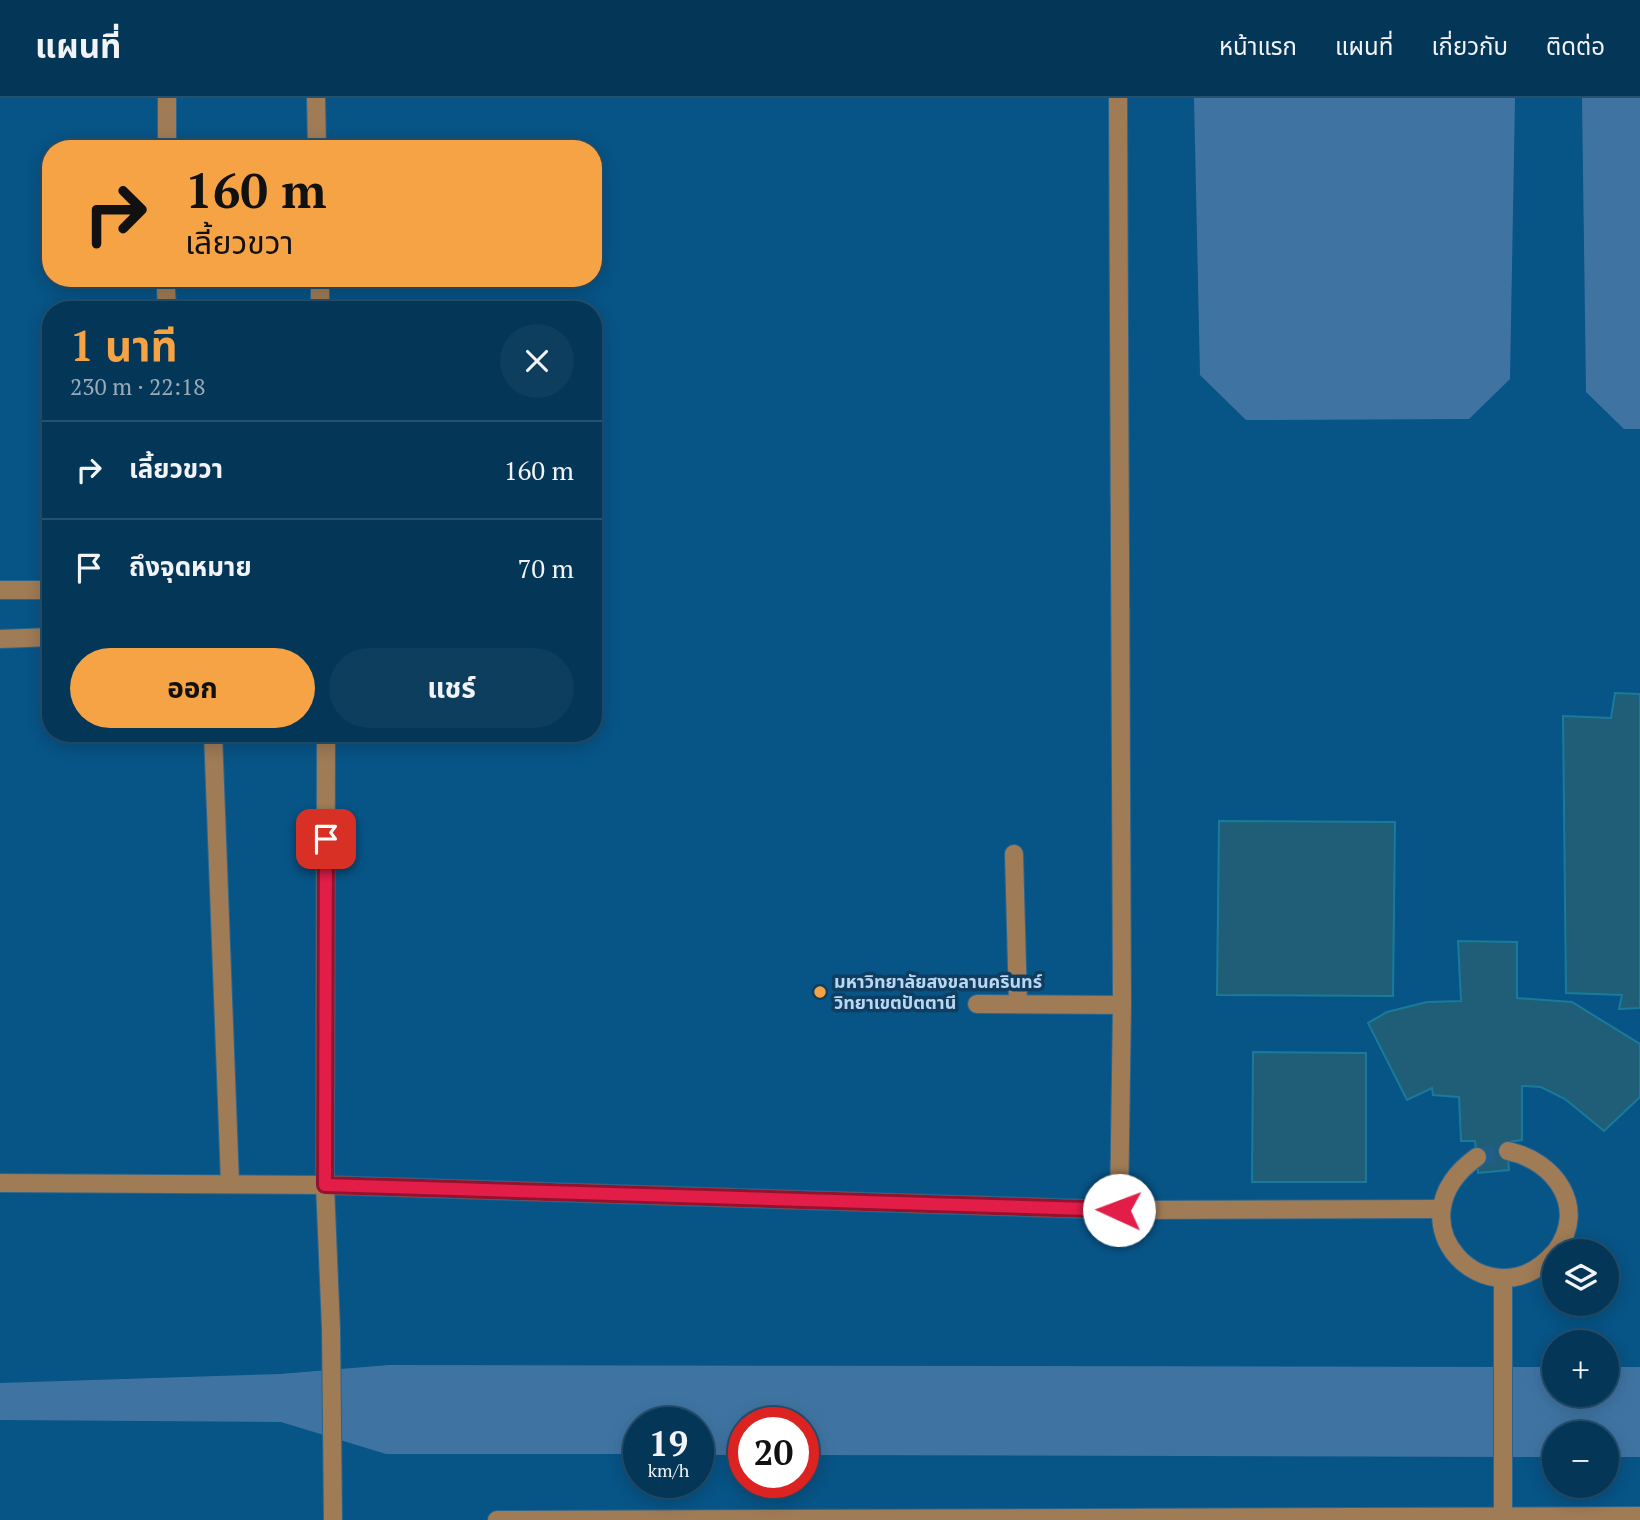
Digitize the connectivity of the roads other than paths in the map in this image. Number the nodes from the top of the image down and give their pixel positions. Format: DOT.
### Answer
graph roads {
  1 [pos="167,98"];
  2 [pos="316,98"];
  3 [pos="1118,98"];
  4 [pos="167,140"];
  5 [pos="317,140"];
  6 [pos="166,289"];
  7 [pos="167,301"];
  8 [pos="0,590"];
  9 [pos="42,590"];
  10 [pos="42,637"];
  11 [pos="0,639"];
  12 [pos="214,742"];
  13 [pos="326,742"];
  14 [pos="1014,854"];
  15 [pos="977,1004"];
  16 [pos="1018,1004"];
  17 [pos="1122,1006"];
  18 [pos="1508,1151"];
  19 [pos="1477,1157"];
  20 [pos="0,1183"];
  21 [pos="230,1183"];
  22 [pos="325,1185"];
  23 [pos="1441,1209"];
  24 [pos="1119,1210"];
  25 [pos="1562,1239"];
  26 [pos="1542,1266"];
  27 [pos="1503,1279"];
  28 [pos="1640,1516"];
  29 [pos="1503,1518"];
  30 [pos="1296,1519"];
  31 [pos="333,1520"];
  32 [pos="497,1520"];
  1 -- 4 [label="lane"];
  2 -- 5 [label="lane"];
  3 -- 17 [label="lane"];
  6 -- 7 [label="lane"];
  8 -- 9 [label="lane"];
  10 -- 11 [label="lane"];
  12 -- 21 [label="lane"];
  13 -- 22 [label="lane"];
  14 -- 16 [label="lane"];
  15 -- 16 [label="lane"];
  16 -- 17 [label="lane"];
  17 -- 24 [label="lane"];
  18 -- 25 [label="lane"];
  19 -- 23 [label="lane"];
  20 -- 21 [label="lane"];
  21 -- 22 [label="lane"];
  22 -- 24 [label="lane"];
  22 -- 31 [label="lane"];
  23 -- 24 [label="lane"];
  23 -- 27 [label="lane"];
  26 -- 27 [label="lane"];
  27 -- 29 [label="lane"];
  28 -- 29 [label="lane"];
  29 -- 30 [label="lane"];
  30 -- 32 [label="lane"];
}
